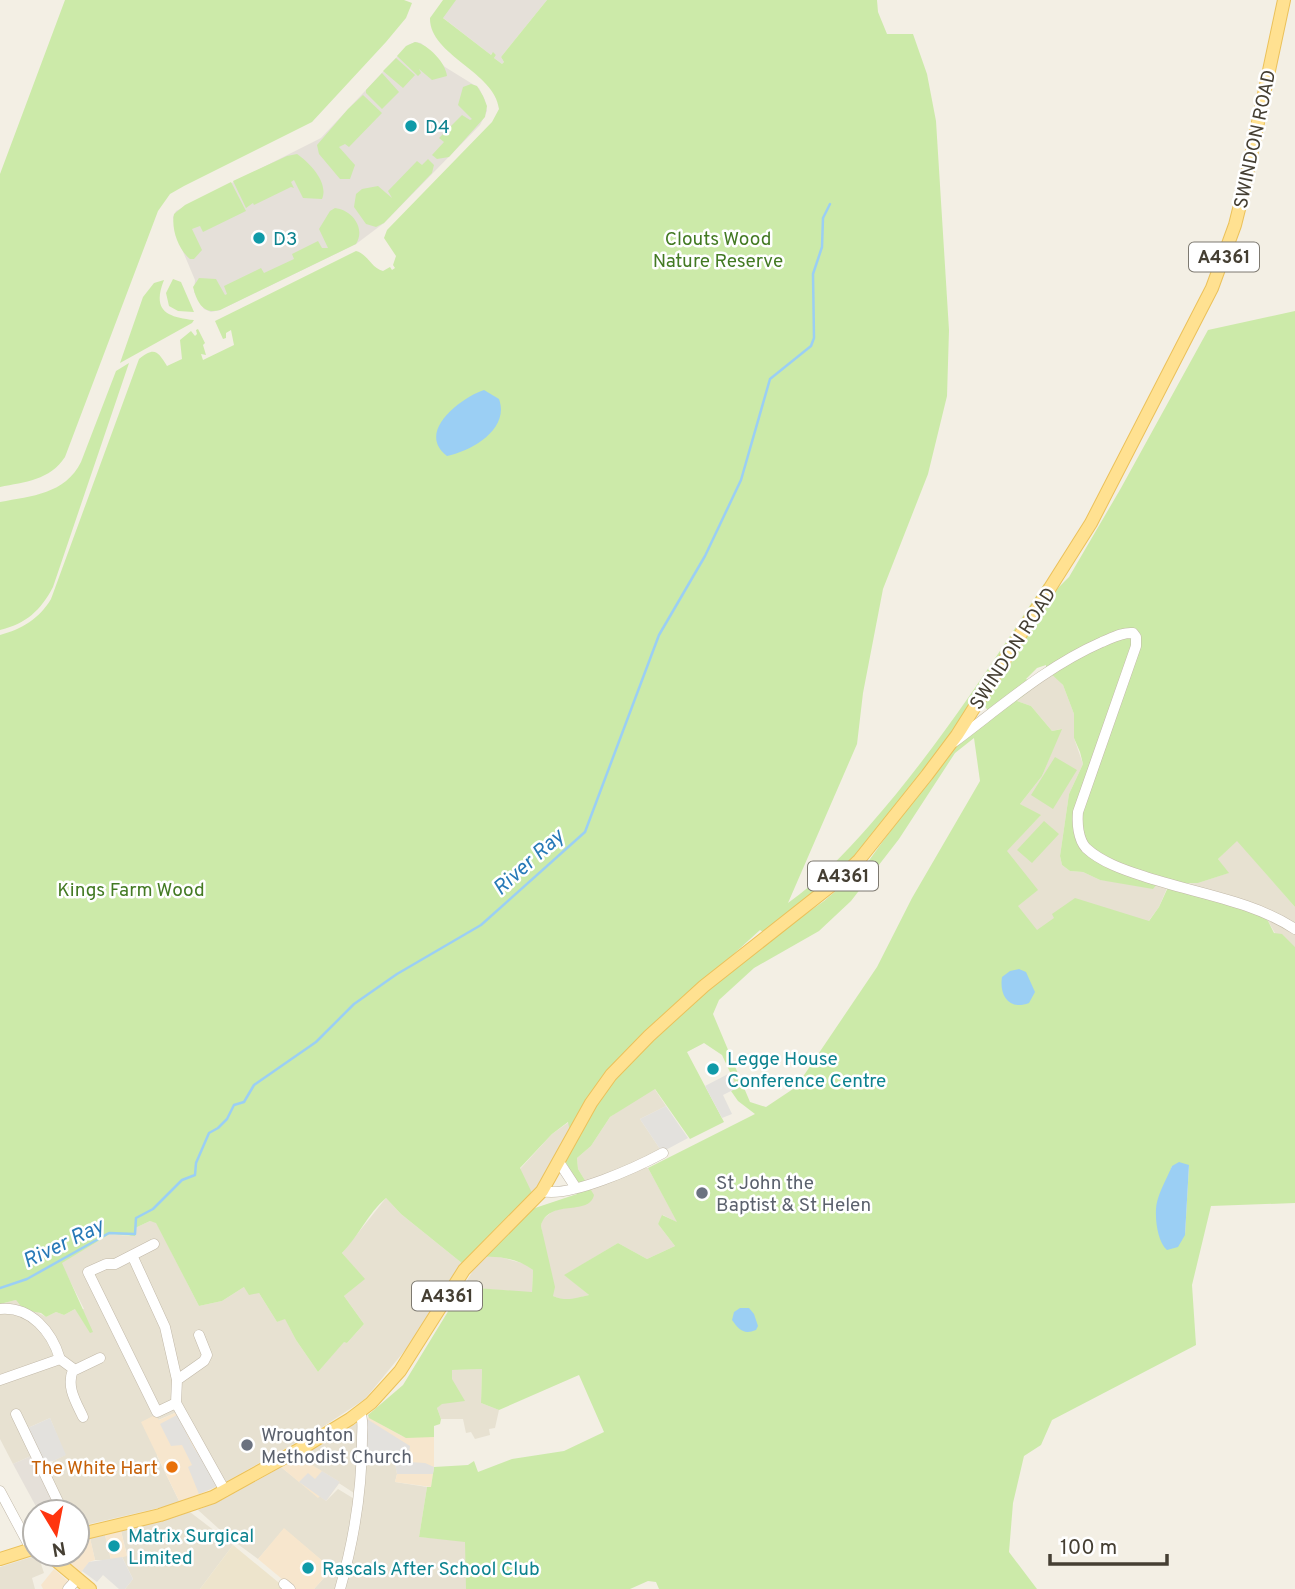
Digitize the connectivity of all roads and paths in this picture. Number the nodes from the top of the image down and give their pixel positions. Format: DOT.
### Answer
graph roads {
  1 [pos="1284,0"];
  2 [pos="976,704"];
  3 [pos="989,716"];
  4 [pos="947,747"];
  5 [pos="1295,929"];
  6 [pos="663,1153"];
  7 [pos="559,1162"];
  8 [pos="576,1188"];
  9 [pos="542,1191"];
  10 [pos="154,1244"];
  11 [pos="132,1255"];
  12 [pos="0,1308"];
  13 [pos="200,1335"];
  14 [pos="60,1359"];
  15 [pos="100,1359"];
  16 [pos="73,1370"];
  17 [pos="0,1380"];
  18 [pos="177,1380"];
  19 [pos="176,1403"];
  20 [pos="362,1411"];
  21 [pos="16,1414"];
  22 [pos="83,1417"];
  23 [pos="0,1491"];
  24 [pos="225,1491"];
  25 [pos="55,1498"];
  26 [pos="21,1527"];
  27 [pos="91,1532"];
  28 [pos="21,1552"];
  29 [pos="0,1559"];
  30 [pos="64,1568"];
  31 [pos="77,1579"];
  32 [pos="68,1589"];
  33 [pos="90,1589"];
  34 [pos="340,1589"];
  1 -- 2 [label="main road, SWINDON ROAD / A4361"];
  2 -- 3 [label="street"];
  2 -- 4 [label="main road, SWINDON ROAD / A4361"];
  3 -- 4 [label="street"];
  3 -- 5 [label="street"];
  4 -- 7 [label="main road, SWINDON ROAD / A4361"];
  6 -- 8 [label="street"];
  7 -- 8 [label="street"];
  7 -- 9 [label="main road, SWINDON ROAD / A4361"];
  8 -- 9 [label="street"];
  9 -- 20 [label="main road, A4361"];
  10 -- 11 [label="street"];
  11 -- 18 [label="street"];
  11 -- 19 [label="street"];
  12 -- 14 [label="street"];
  13 -- 18 [label="street"];
  14 -- 16 [label="street"];
  14 -- 17 [label="street"];
  15 -- 16 [label="street"];
  16 -- 22 [label="street"];
  18 -- 19 [label="street"];
  19 -- 24 [label="street"];
  20 -- 24 [label="main road, A4361"];
  20 -- 34 [label="street"];
  21 -- 25 [label="street"];
  23 -- 26 [label="street"];
  24 -- 27 [label="main road, A4361"];
  28 -- 29 [label="main road"];
  30 -- 31 [label="main road"];
  31 -- 32 [label="street"];
  31 -- 33 [label="main road"];
}
